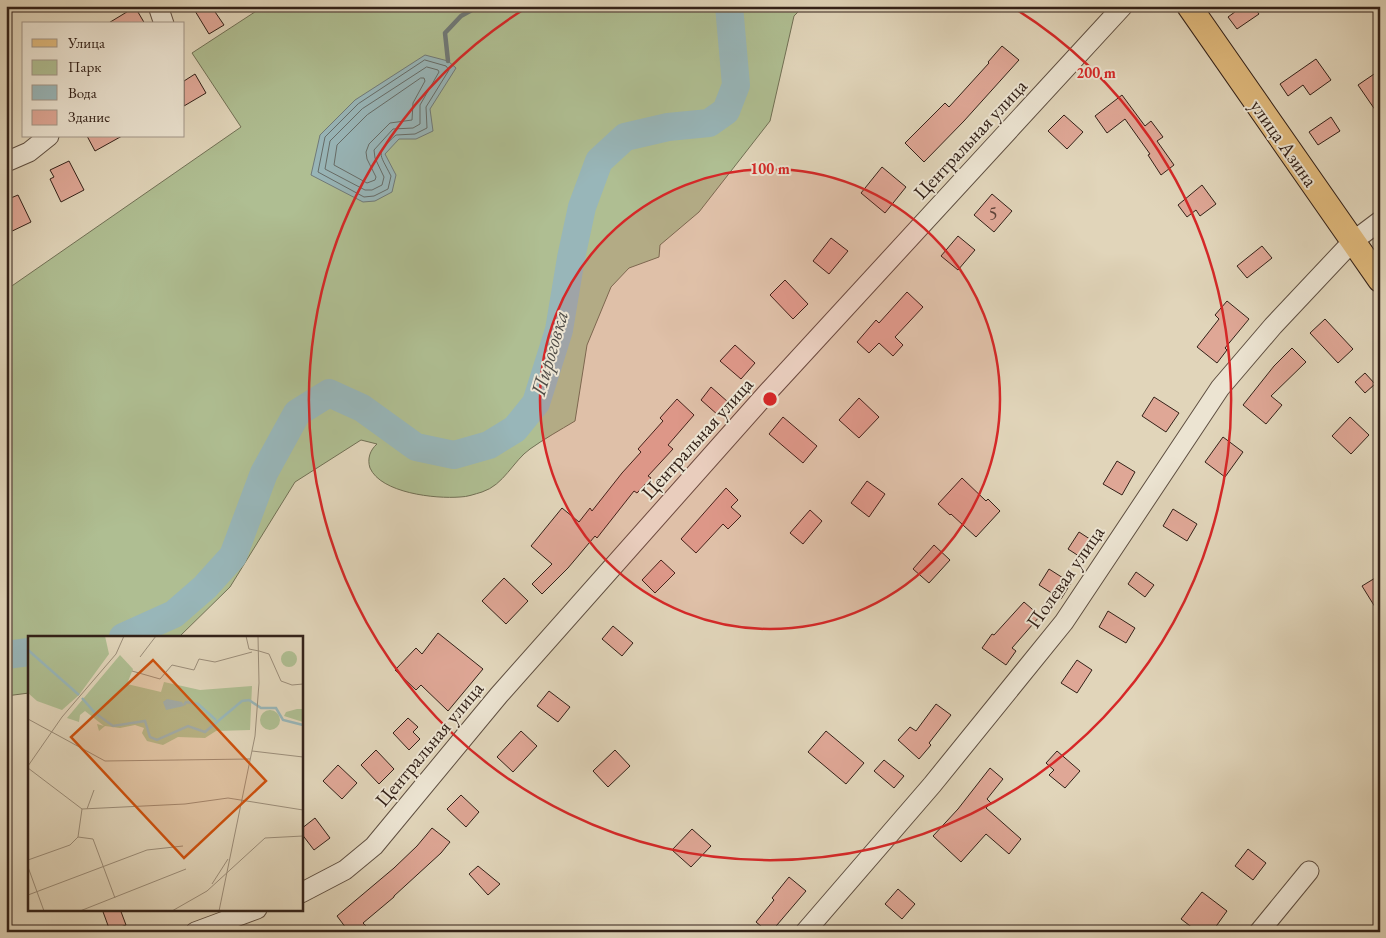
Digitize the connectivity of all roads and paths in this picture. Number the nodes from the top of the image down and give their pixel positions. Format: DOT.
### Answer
graph roads {
  1 [pos="158,6"];
  2 [pos="1123,6"];
  3 [pos="1189,6"];
  4 [pos="163,22"];
  5 [pos="47,138"];
  6 [pos="6,162"];
  7 [pos="1380,222"];
  8 [pos="1352,242"];
  9 [pos="1380,280"];
  10 [pos="1309,871"];
  11 [pos="302,892"];
  12 [pos="254,910"];
  13 [pos="196,932"];
  14 [pos="805,932"];
  15 [pos="1260,932"];
  1 -- 4 [label="street"];
  2 -- 11 [label="street, Центральная улица"];
  3 -- 8 [label="main road, улица Азина"];
  5 -- 6 [label="street"];
  7 -- 8 [label="street, Полевая улица"];
  8 -- 9 [label="main road, улица Азина"];
  8 -- 14 [label="street, Полевая улица"];
  10 -- 15 [label="street"];
  12 -- 13 [label="street"];
}
